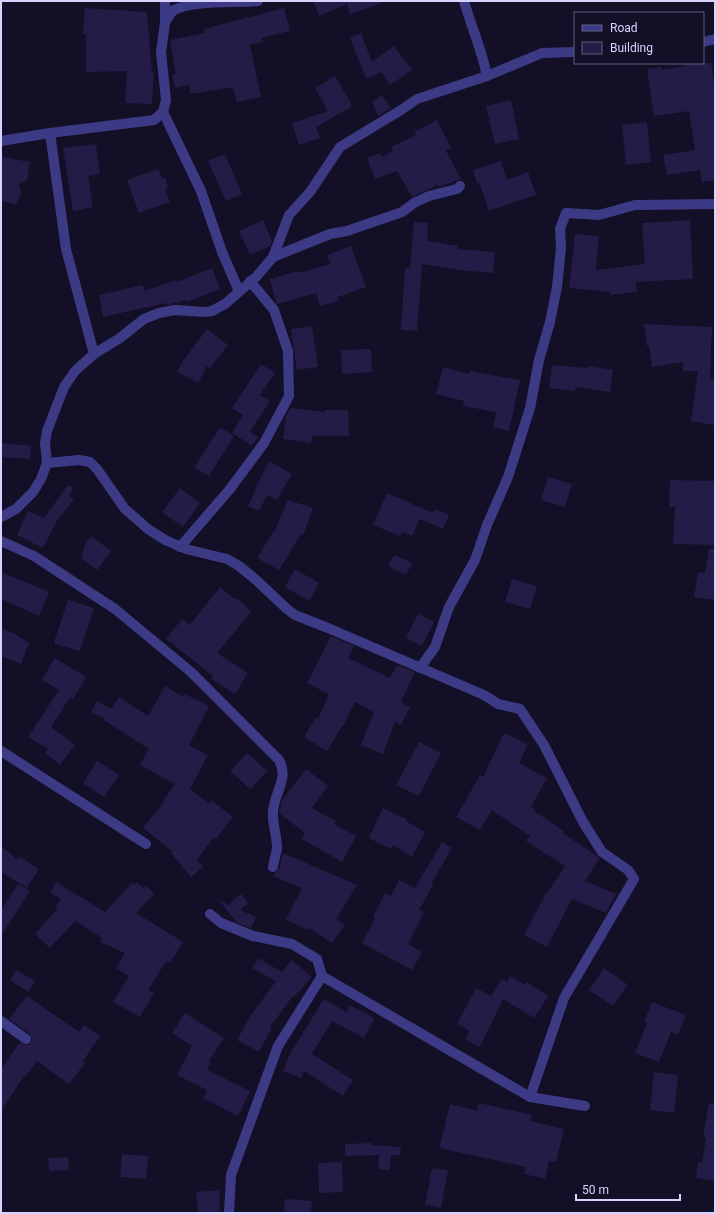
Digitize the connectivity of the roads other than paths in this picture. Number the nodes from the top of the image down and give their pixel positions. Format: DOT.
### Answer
graph roads {
  1 [pos="165,1"];
  2 [pos="258,1"];
  3 [pos="464,1"];
  4 [pos="165,23"];
  5 [pos="715,39"];
  6 [pos="704,42"];
  7 [pos="574,52"];
  8 [pos="487,76"];
  9 [pos="163,112"];
  10 [pos="50,133"];
  11 [pos="1,141"];
  12 [pos="460,186"];
  13 [pos="715,204"];
  14 [pos="273,257"];
  15 [pos="250,282"];
  16 [pos="240,291"];
  17 [pos="94,354"];
  18 [pos="47,463"];
  19 [pos="1,517"];
  20 [pos="1,541"];
  21 [pos="180,547"];
  22 [pos="420,668"];
  23 [pos="1,751"];
  24 [pos="146,844"];
  25 [pos="273,867"];
  26 [pos="210,914"];
  27 [pos="322,976"];
  28 [pos="1,1021"];
  29 [pos="26,1039"];
  30 [pos="530,1097"];
  31 [pos="585,1106"];
  32 [pos="229,1213"];
  1 -- 4 [label="street"];
  2 -- 4 [label="street"];
  3 -- 8 [label="street"];
  4 -- 9 [label="street"];
  5 -- 6 [label="street"];
  7 -- 8 [label="street"];
  8 -- 14 [label="street"];
  9 -- 10 [label="street"];
  9 -- 16 [label="street"];
  10 -- 11 [label="street"];
  10 -- 17 [label="street"];
  12 -- 14 [label="street"];
  13 -- 22 [label="street"];
  14 -- 15 [label="street"];
  15 -- 16 [label="street"];
  15 -- 21 [label="street"];
  16 -- 17 [label="street"];
  17 -- 18 [label="street"];
  18 -- 19 [label="street"];
  18 -- 21 [label="street"];
  20 -- 25 [label="street"];
  21 -- 22 [label="street"];
  22 -- 30 [label="street"];
  23 -- 24 [label="street"];
  26 -- 27 [label="street"];
  27 -- 30 [label="street"];
  27 -- 32 [label="street"];
  28 -- 29 [label="street"];
  30 -- 31 [label="street"];
}
